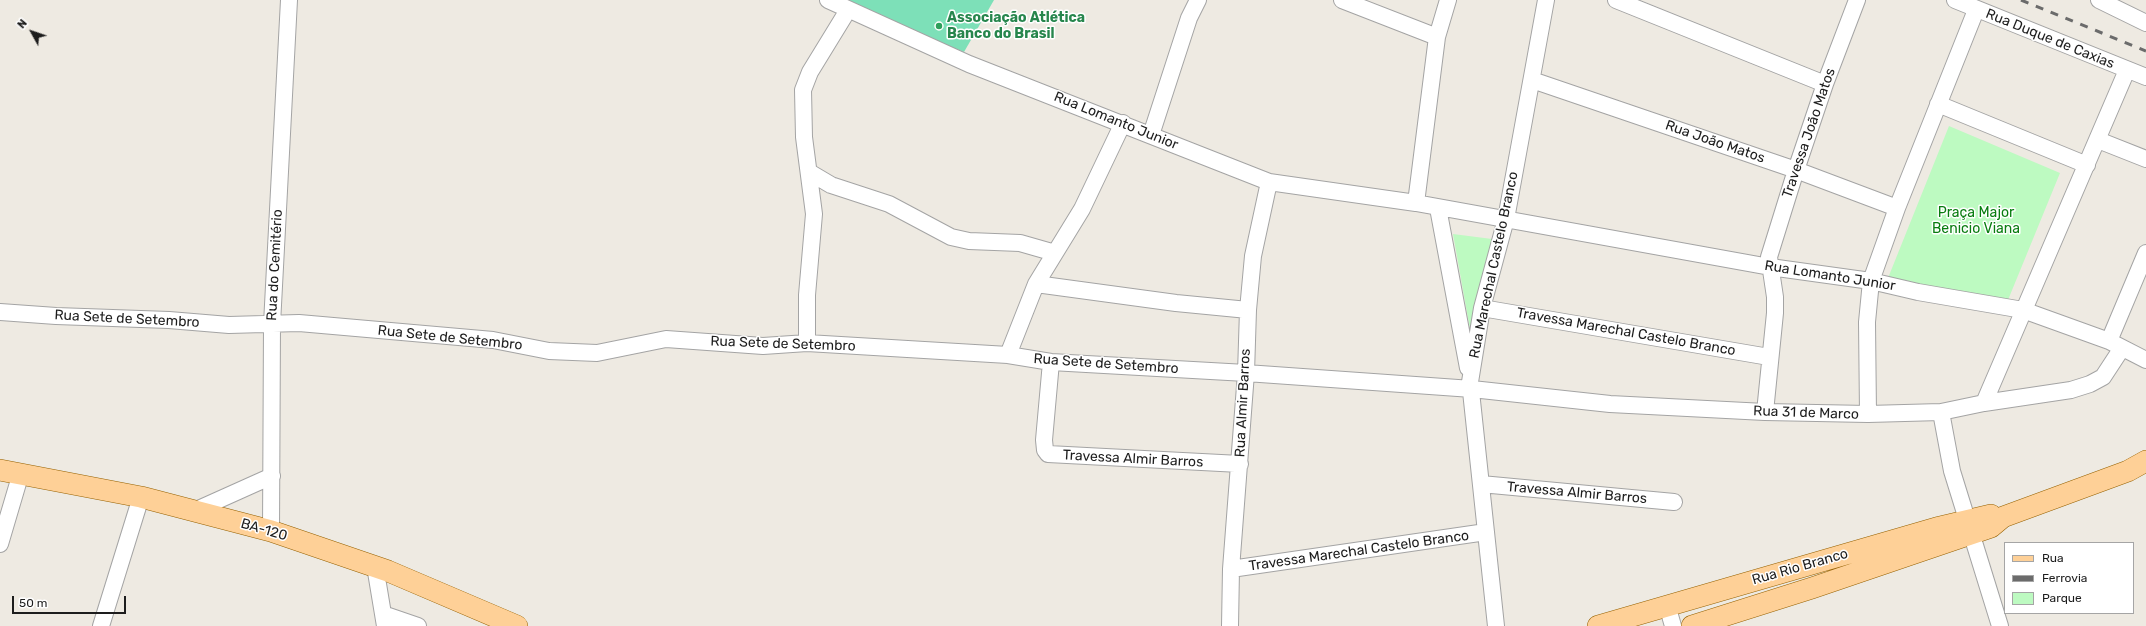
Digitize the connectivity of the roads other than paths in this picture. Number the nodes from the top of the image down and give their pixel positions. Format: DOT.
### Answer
graph roads {
  1 [pos="289,0"];
  2 [pos="828,0"];
  3 [pos="1198,0"];
  4 [pos="1342,0"];
  5 [pos="1448,0"];
  6 [pos="1546,0"];
  7 [pos="1616,0"];
  8 [pos="1857,0"];
  9 [pos="1955,0"];
  10 [pos="2099,0"];
  11 [pos="848,10"];
  12 [pos="1976,10"];
  13 [pos="2146,23"];
  14 [pos="1437,37"];
  15 [pos="2127,70"];
  16 [pos="2146,77"];
  17 [pos="1532,80"];
  18 [pos="1825,84"];
  19 [pos="1938,104"];
  20 [pos="1123,123"];
  21 [pos="1151,135"];
  22 [pos="2098,140"];
  23 [pos="2146,159"];
  24 [pos="2087,165"];
  25 [pos="1796,170"];
  26 [pos="809,172"];
  27 [pos="1269,182"];
  28 [pos="1416,203"];
  29 [pos="1438,208"];
  30 [pos="1897,208"];
  31 [pos="1506,219"];
  32 [pos="1054,253"];
  33 [pos="2146,253"];
  34 [pos="1770,267"];
  35 [pos="1871,281"];
  36 [pos="1036,284"];
  37 [pos="1482,308"];
  38 [pos="1248,310"];
  39 [pos="2023,310"];
  40 [pos="0,312"];
  41 [pos="272,324"];
  42 [pos="807,344"];
  43 [pos="2115,345"];
  44 [pos="1008,355"];
  45 [pos="1769,357"];
  46 [pos="2146,360"];
  47 [pos="1051,362"];
  48 [pos="1246,373"];
  49 [pos="1471,385"];
  50 [pos="1984,403"];
  51 [pos="1764,412"];
  52 [pos="1941,412"];
  53 [pos="1868,414"];
  54 [pos="2146,461"];
  55 [pos="1240,464"];
  56 [pos="0,470"];
  57 [pos="21,473"];
  58 [pos="272,476"];
  59 [pos="1481,484"];
  60 [pos="141,497"];
  61 [pos="1674,502"];
  62 [pos="194,511"];
  63 [pos="1969,527"];
  64 [pos="272,531"];
  65 [pos="1486,532"];
  66 [pos="0,544"];
  67 [pos="375,566"];
  68 [pos="1231,569"];
  69 [pos="1667,605"];
  70 [pos="384,620"];
  71 [pos="101,626"];
  72 [pos="418,626"];
  73 [pos="517,626"];
  74 [pos="1230,626"];
  75 [pos="1496,626"];
  76 [pos="1598,626"];
  77 [pos="1673,626"];
  78 [pos="1692,626"];
  79 [pos="2000,626"];
  1 -- 41 [label="street, Rua do Cemitério"];
  2 -- 11 [label="street, Rua Lomanto Junior"];
  3 -- 21 [label="street"];
  4 -- 14 [label="street"];
  5 -- 14 [label="street"];
  6 -- 17 [label="street, Rua Marechal Castelo Branco"];
  7 -- 18 [label="street"];
  8 -- 18 [label="street, Travessa João Matos"];
  9 -- 12 [label="street, Rua Duque de Caxias"];
  10 -- 13 [label="street"];
  11 -- 20 [label="street, Rua Lomanto Junior"];
  11 -- 26 [label="street"];
  12 -- 15 [label="street, Rua Duque de Caxias"];
  12 -- 19 [label="street"];
  14 -- 28 [label="street"];
  15 -- 16 [label="street, Rua Duque de Caxias"];
  15 -- 22 [label="street"];
  17 -- 25 [label="street, Rua João Matos"];
  17 -- 31 [label="street, Rua Marechal Castelo Branco"];
  18 -- 25 [label="street, Travessa João Matos"];
  19 -- 24 [label="street"];
  19 -- 30 [label="street"];
  20 -- 21 [label="street, Rua Lomanto Junior"];
  20 -- 32 [label="street"];
  21 -- 27 [label="street, Rua Lomanto Junior"];
  22 -- 23 [label="street"];
  22 -- 24 [label="street"];
  24 -- 39 [label="street"];
  25 -- 30 [label="street, Rua João Matos"];
  25 -- 34 [label="street, Travessa João Matos"];
  26 -- 32 [label="street"];
  26 -- 42 [label="street"];
  27 -- 28 [label="street, Rua Lomanto Junior"];
  27 -- 38 [label="street, Rua Almir Barros"];
  28 -- 29 [label="street, Rua Lomanto Junior"];
  29 -- 31 [label="street, Rua Lomanto Junior"];
  29 -- 49 [label="street"];
  30 -- 35 [label="street"];
  31 -- 34 [label="street, Rua Lomanto Junior"];
  31 -- 37 [label="street, Rua Marechal Castelo Branco"];
  32 -- 36 [label="street"];
  33 -- 43 [label="street, Rua 31 de Marco"];
  34 -- 35 [label="street, Rua Lomanto Junior"];
  34 -- 45 [label="street, Travessa João Matos"];
  35 -- 39 [label="street, Rua Lomanto Junior"];
  35 -- 53 [label="street"];
  36 -- 38 [label="street"];
  36 -- 44 [label="street"];
  37 -- 45 [label="street, Travessa Marechal Castelo Branco"];
  37 -- 49 [label="street, Rua Marechal Castelo Branco"];
  38 -- 48 [label="street, Rua Almir Barros"];
  39 -- 43 [label="street, Rua Lomanto Junior"];
  39 -- 50 [label="street"];
  40 -- 41 [label="street, Rua Sete de Setembro"];
  41 -- 42 [label="street, Rua Sete de Setembro"];
  41 -- 58 [label="street, Rua do Cemitério"];
  42 -- 44 [label="street, Rua Sete de Setembro"];
  43 -- 46 [label="street, Rua Lomanto Junior"];
  43 -- 50 [label="street, Rua 31 de Marco"];
  44 -- 47 [label="street, Rua Sete de Setembro"];
  45 -- 51 [label="street, Travessa João Matos"];
  47 -- 48 [label="street, Rua Sete de Setembro"];
  47 -- 55 [label="street, Travessa Almir Barros"];
  48 -- 49 [label="street, Rua Sete de Setembro"];
  48 -- 55 [label="street, Rua Almir Barros"];
  49 -- 51 [label="street, Rua 31 de Marco"];
  49 -- 59 [label="street, Rua Marechal Castelo Branco"];
  50 -- 52 [label="street, Rua 31 de Marco"];
  51 -- 53 [label="street, Rua 31 de Marco"];
  52 -- 53 [label="street, Rua 31 de Marco"];
  52 -- 63 [label="street"];
  54 -- 63 [label="main road, Rua Rio Branco"];
  55 -- 68 [label="street, Rua Almir Barros"];
  56 -- 57 [label="main road, BA-120 / BA-120"];
  57 -- 60 [label="main road, BA-120 / BA-120"];
  57 -- 66 [label="street"];
  58 -- 62 [label="street"];
  58 -- 64 [label="street, Rua do Cemitério"];
  59 -- 61 [label="street, Travessa Almir Barros"];
  59 -- 65 [label="street, Rua Marechal Castelo Branco"];
  60 -- 62 [label="main road, BA-120 / BA-120"];
  60 -- 71 [label="street"];
  62 -- 64 [label="main road, BA-120 / BA-120"];
  63 -- 69 [label="main road, Rua Rio Branco"];
  63 -- 78 [label="main road, Rua Rio Branco"];
  63 -- 79 [label="street"];
  64 -- 67 [label="main road, BA-120 / BA-120"];
  65 -- 68 [label="street, Travessa Marechal Castelo Branco"];
  65 -- 75 [label="street, Rua Marechal Castelo Branco"];
  67 -- 70 [label="street"];
  67 -- 73 [label="main road, BA-120 / BA-120"];
  68 -- 74 [label="street, Rua Almir Barros"];
  69 -- 76 [label="main road, Rua Rio Branco"];
  69 -- 77 [label="street"];
  70 -- 72 [label="street"];
}
